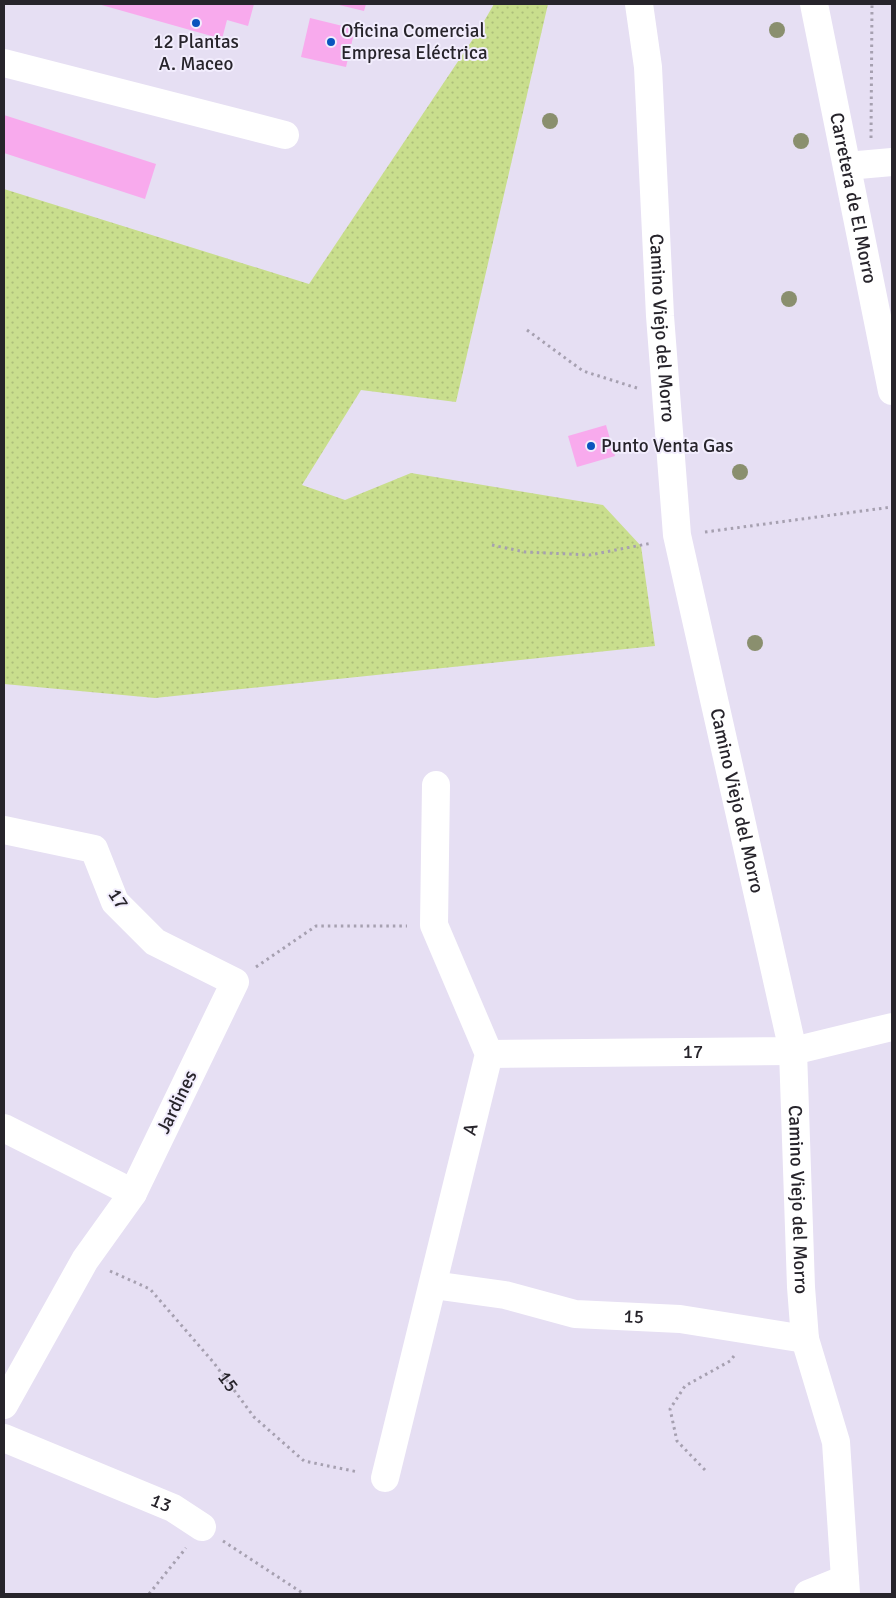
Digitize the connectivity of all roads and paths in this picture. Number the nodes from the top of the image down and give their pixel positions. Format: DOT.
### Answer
graph roads {
  1 [pos="639,4"];
  2 [pos="814,4"];
  3 [pos="872,4"];
  4 [pos="4,63"];
  5 [pos="285,134"];
  6 [pos="870,164"];
  7 [pos="527,330"];
  8 [pos="892,391"];
  9 [pos="666,398"];
  10 [pos="436,785"];
  11 [pos="4,830"];
  12 [pos="434,925"];
  13 [pos="235,982"];
  14 [pos="892,1027"];
  15 [pos="793,1050"];
  16 [pos="489,1054"];
  17 [pos="4,1128"];
  18 [pos="133,1193"];
  19 [pos="85,1260"];
  20 [pos="433,1285"];
  21 [pos="805,1339"];
  22 [pos="736,1354"];
  23 [pos="4,1405"];
  24 [pos="4,1438"];
  25 [pos="705,1470"];
  26 [pos="386,1478"];
  27 [pos="202,1528"];
  28 [pos="845,1587"];
  29 [pos="149,1594"];
  30 [pos="304,1594"];
  31 [pos="808,1594"];
  1 -- 9 [label="street, Camino Viejo del Morro"];
  2 -- 6 [label="street, Carretera de El Morro"];
  3 -- 6 [label="path"];
  4 -- 5 [label="street"];
  6 -- 8 [label="street, Carretera de El Morro"];
  7 -- 9 [label="path"];
  9 -- 15 [label="street, Camino Viejo del Morro"];
  10 -- 12 [label="street"];
  11 -- 13 [label="street, 17"];
  12 -- 13 [label="path"];
  12 -- 16 [label="street"];
  13 -- 18 [label="street, Jardines"];
  14 -- 15 [label="street, 17"];
  15 -- 16 [label="street, 17"];
  15 -- 21 [label="street, Camino Viejo del Morro"];
  16 -- 20 [label="street, A"];
  17 -- 18 [label="street"];
  18 -- 19 [label="street, Jardines"];
  19 -- 23 [label="street, Jardines"];
  19 -- 26 [label="path, 15"];
  20 -- 21 [label="street, 15"];
  20 -- 26 [label="street, A"];
  21 -- 28 [label="street, Camino Viejo del Morro"];
  22 -- 25 [label="path"];
  24 -- 27 [label="street, 13"];
  27 -- 29 [label="path"];
  27 -- 30 [label="path"];
  28 -- 31 [label="street"];
}
